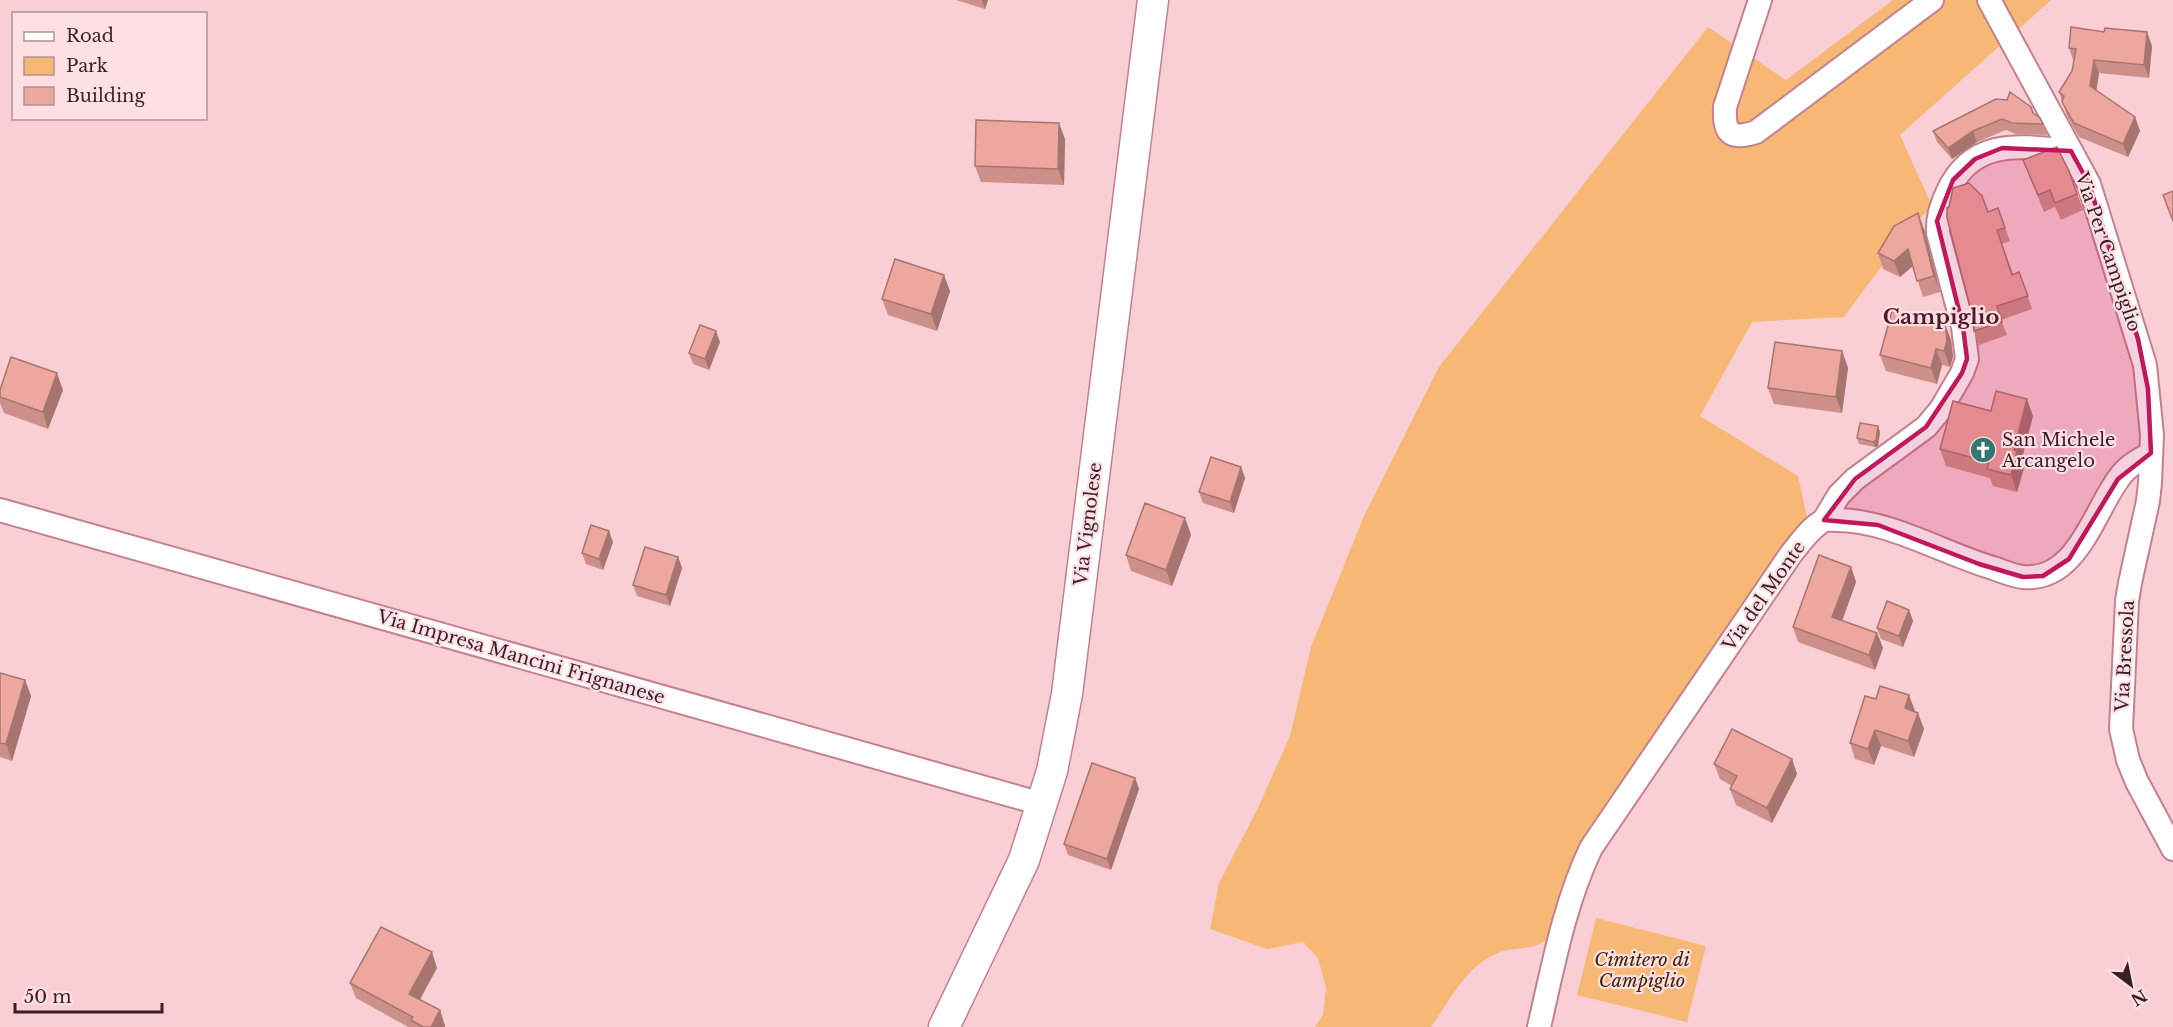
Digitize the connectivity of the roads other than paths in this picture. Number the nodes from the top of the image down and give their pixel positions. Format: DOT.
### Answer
graph roads {
  1 [pos="1153,0"];
  2 [pos="1760,0"];
  3 [pos="1932,0"];
  4 [pos="1989,0"];
  5 [pos="2071,151"];
  6 [pos="2151,453"];
  7 [pos="0,510"];
  8 [pos="1824,520"];
  9 [pos="1042,804"];
  10 [pos="2173,849"];
  11 [pos="944,1027"];
  12 [pos="1539,1027"];
  1 -- 9 [label="main road, Via Vignolese"];
  2 -- 3 [label="street"];
  4 -- 5 [label="street, Via Per Campiglio"];
  5 -- 6 [label="street, Via Per Campiglio"];
  5 -- 8 [label="street, Via del Monte"];
  6 -- 8 [label="street"];
  6 -- 10 [label="street, Via Bressola"];
  7 -- 9 [label="street, Via Impresa Mancini Frignanese"];
  8 -- 12 [label="street, Via del Monte"];
  9 -- 11 [label="main road, Via Vignolese"];
}
